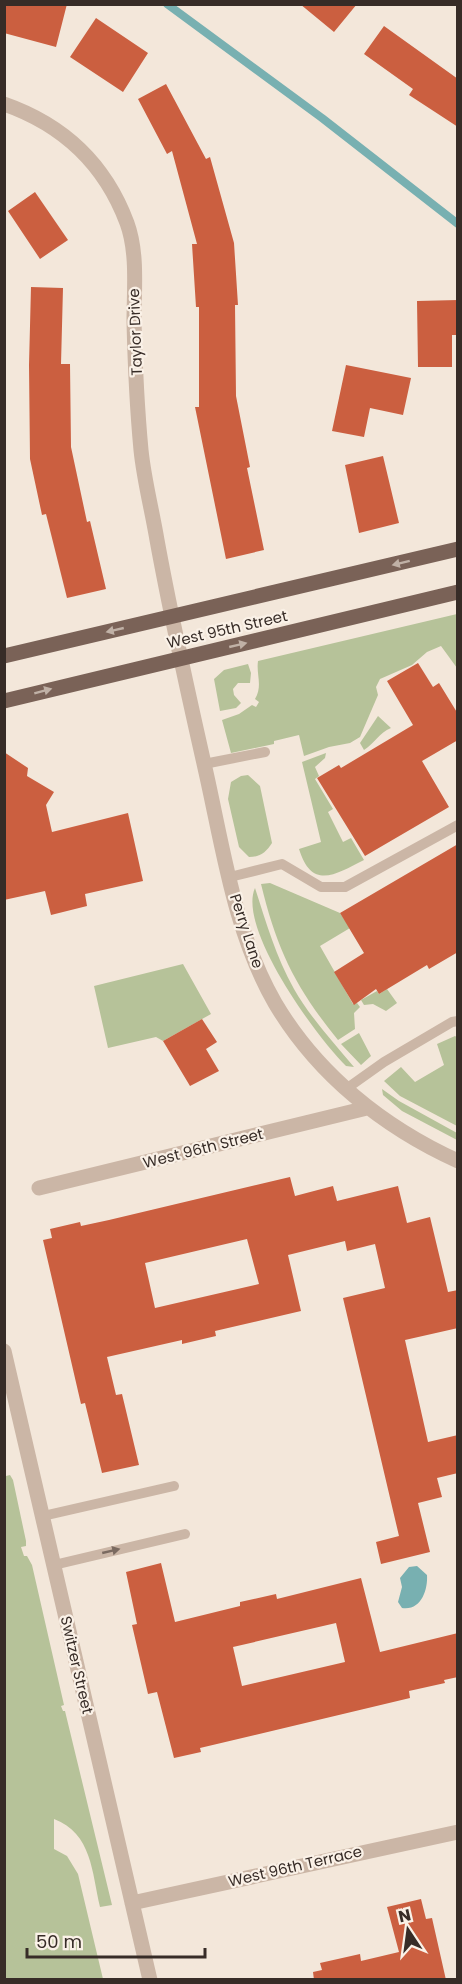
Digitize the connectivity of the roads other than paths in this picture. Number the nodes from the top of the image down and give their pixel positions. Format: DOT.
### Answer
graph roads {
  1 [pos="4,104"];
  2 [pos="458,549"];
  3 [pos="458,592"];
  4 [pos="172,617"];
  5 [pos="4,656"];
  6 [pos="181,658"];
  7 [pos="4,701"];
  8 [pos="265,752"];
  9 [pos="204,764"];
  10 [pos="458,825"];
  11 [pos="230,877"];
  12 [pos="458,1022"];
  13 [pos="346,1089"];
  14 [pos="366,1108"];
  15 [pos="458,1161"];
  16 [pos="39,1188"];
  17 [pos="4,1351"];
  18 [pos="174,1486"];
  19 [pos="43,1516"];
  20 [pos="185,1534"];
  21 [pos="54,1565"];
  22 [pos="458,1832"];
  23 [pos="132,1903"];
  24 [pos="150,1980"];
  1 -- 4 [label="street, Taylor Drive"];
  2 -- 4 [label="main road, West 95th Street, one-way"];
  6 -- 3 [label="main road, West 95th Street, one-way"];
  4 -- 5 [label="main road, West 95th Street, one-way"];
  4 -- 6 [label="street, Perry Lane"];
  7 -- 6 [label="main road, West 95th Street, one-way"];
  6 -- 9 [label="street, Perry Lane"];
  8 -- 9 [label="lane"];
  9 -- 11 [label="street, Perry Lane"];
  10 -- 11 [label="lane"];
  11 -- 13 [label="street, Perry Lane"];
  12 -- 13 [label="lane"];
  13 -- 14 [label="street, Perry Lane"];
  14 -- 15 [label="street, Perry Lane"];
  14 -- 16 [label="street, West 96th Street"];
  17 -- 19 [label="street, Switzer Street"];
  18 -- 19 [label="lane"];
  19 -- 21 [label="street, Switzer Street"];
  21 -- 20 [label="lane, one-way"];
  21 -- 23 [label="street, Switzer Street"];
  22 -- 23 [label="street, West 96th Terrace"];
  23 -- 24 [label="street, Switzer Street"];
}
